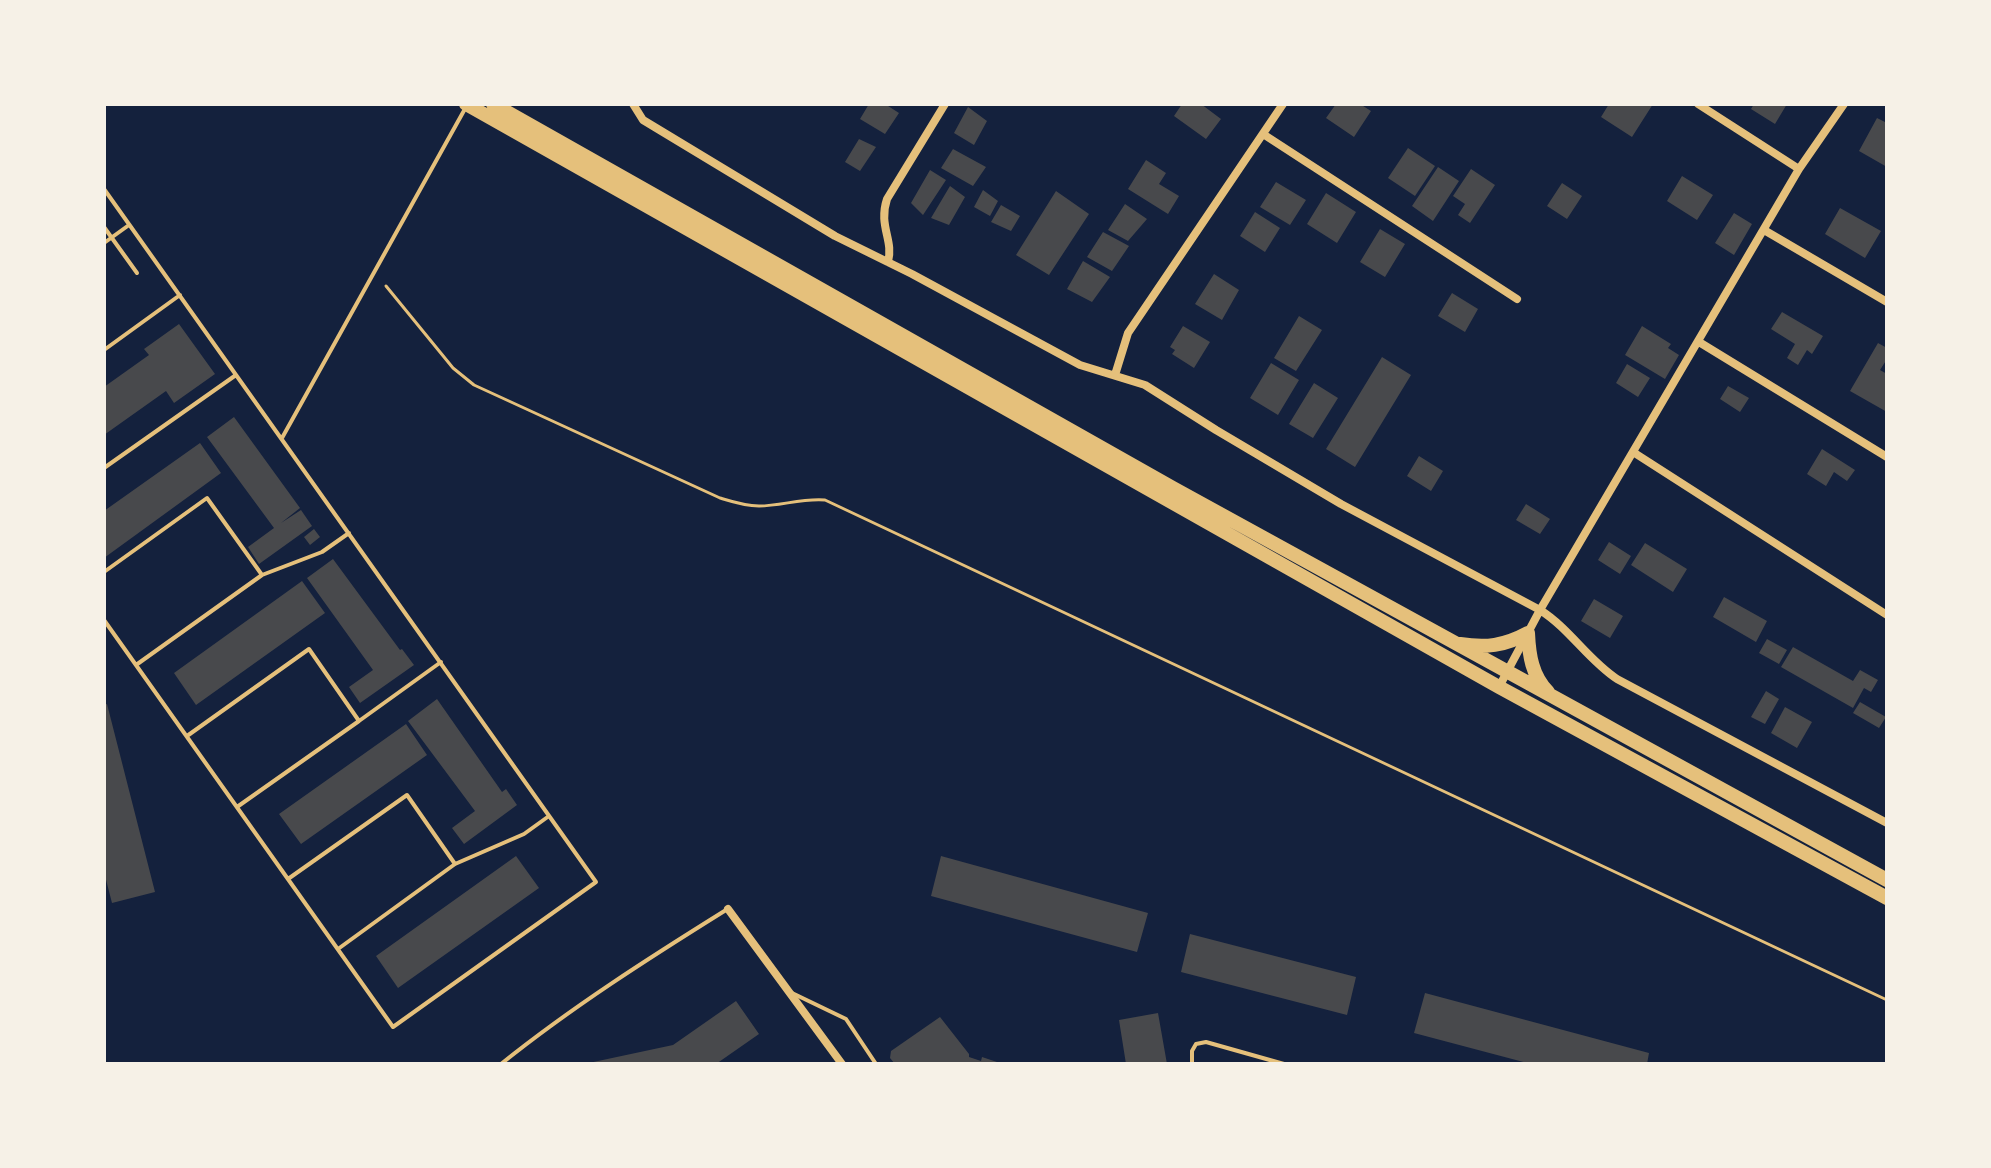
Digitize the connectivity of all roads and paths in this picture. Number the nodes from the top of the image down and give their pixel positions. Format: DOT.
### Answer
graph roads {
  1 [pos="466,104"];
  2 [pos="493,104"];
  3 [pos="633,104"];
  4 [pos="945,104"];
  5 [pos="1283,104"];
  6 [pos="1698,104"];
  7 [pos="1844,104"];
  8 [pos="1263,134"];
  9 [pos="1799,169"];
  10 [pos="104,189"];
  11 [pos="129,225"];
  12 [pos="104,227"];
  13 [pos="1764,230"];
  14 [pos="112,238"];
  15 [pos="104,243"];
  16 [pos="888,262"];
  17 [pos="137,273"];
  18 [pos="386,286"];
  19 [pos="180,295"];
  20 [pos="1517,299"];
  21 [pos="1887,302"];
  22 [pos="1699,342"];
  23 [pos="104,350"];
  24 [pos="236,375"];
  25 [pos="1115,375"];
  26 [pos="282,439"];
  27 [pos="1633,452"];
  28 [pos="1887,457"];
  29 [pos="104,468"];
  30 [pos="349,533"];
  31 [pos="104,572"];
  32 [pos="262,575"];
  33 [pos="1540,610"];
  34 [pos="1887,615"];
  35 [pos="104,620"];
  36 [pos="1528,633"];
  37 [pos="1452,643"];
  38 [pos="441,662"];
  39 [pos="136,665"];
  40 [pos="1506,673"];
  41 [pos="1499,687"];
  42 [pos="1560,702"];
  43 [pos="359,721"];
  44 [pos="187,736"];
  45 [pos="237,807"];
  46 [pos="549,816"];
  47 [pos="1887,823"];
  48 [pos="455,864"];
  49 [pos="288,879"];
  50 [pos="1887,880"];
  51 [pos="1887,898"];
  52 [pos="728,909"];
  53 [pos="338,949"];
  54 [pos="788,990"];
  55 [pos="1887,1000"];
  56 [pos="501,1064"];
  57 [pos="842,1064"];
  58 [pos="876,1064"];
  59 [pos="1192,1064"];
  60 [pos="1284,1064"];
  1 -- 26 [label="lane"];
  1 -- 41 [label="highway"];
  2 -- 37 [label="highway"];
  3 -- 16 [label="street"];
  4 -- 16 [label="street"];
  5 -- 8 [label="street"];
  6 -- 9 [label="street"];
  7 -- 9 [label="street"];
  8 -- 20 [label="street"];
  8 -- 25 [label="street"];
  9 -- 13 [label="street"];
  10 -- 11 [label="lane"];
  11 -- 14 [label="lane"];
  11 -- 19 [label="lane"];
  12 -- 14 [label="lane"];
  13 -- 21 [label="street"];
  13 -- 22 [label="street"];
  14 -- 15 [label="lane"];
  14 -- 17 [label="lane"];
  16 -- 25 [label="street"];
  18 -- 55 [label="path"];
  19 -- 23 [label="lane"];
  19 -- 24 [label="lane"];
  22 -- 27 [label="street"];
  22 -- 28 [label="street"];
  24 -- 26 [label="lane"];
  24 -- 29 [label="lane"];
  25 -- 33 [label="street"];
  26 -- 30 [label="lane"];
  27 -- 33 [label="street"];
  27 -- 34 [label="street"];
  30 -- 32 [label="lane"];
  30 -- 38 [label="lane"];
  31 -- 32 [label="lane"];
  32 -- 39 [label="lane"];
  33 -- 36 [label="street"];
  33 -- 47 [label="street"];
  35 -- 39 [label="lane"];
  36 -- 37 [label="highway"];
  36 -- 40 [label="street"];
  36 -- 42 [label="highway"];
  37 -- 40 [label="highway"];
  38 -- 43 [label="lane"];
  38 -- 46 [label="lane"];
  39 -- 44 [label="lane"];
  40 -- 41 [label="street"];
  40 -- 42 [label="highway"];
  41 -- 51 [label="highway"];
  42 -- 50 [label="highway"];
  43 -- 44 [label="lane"];
  43 -- 45 [label="lane"];
  44 -- 45 [label="lane"];
  45 -- 49 [label="lane"];
  46 -- 48 [label="lane"];
  46 -- 53 [label="lane"];
  48 -- 49 [label="lane"];
  48 -- 53 [label="lane"];
  49 -- 53 [label="lane"];
  52 -- 54 [label="street"];
  52 -- 56 [label="lane"];
  54 -- 57 [label="street"];
  54 -- 58 [label="lane"];
  59 -- 60 [label="lane"];
}
